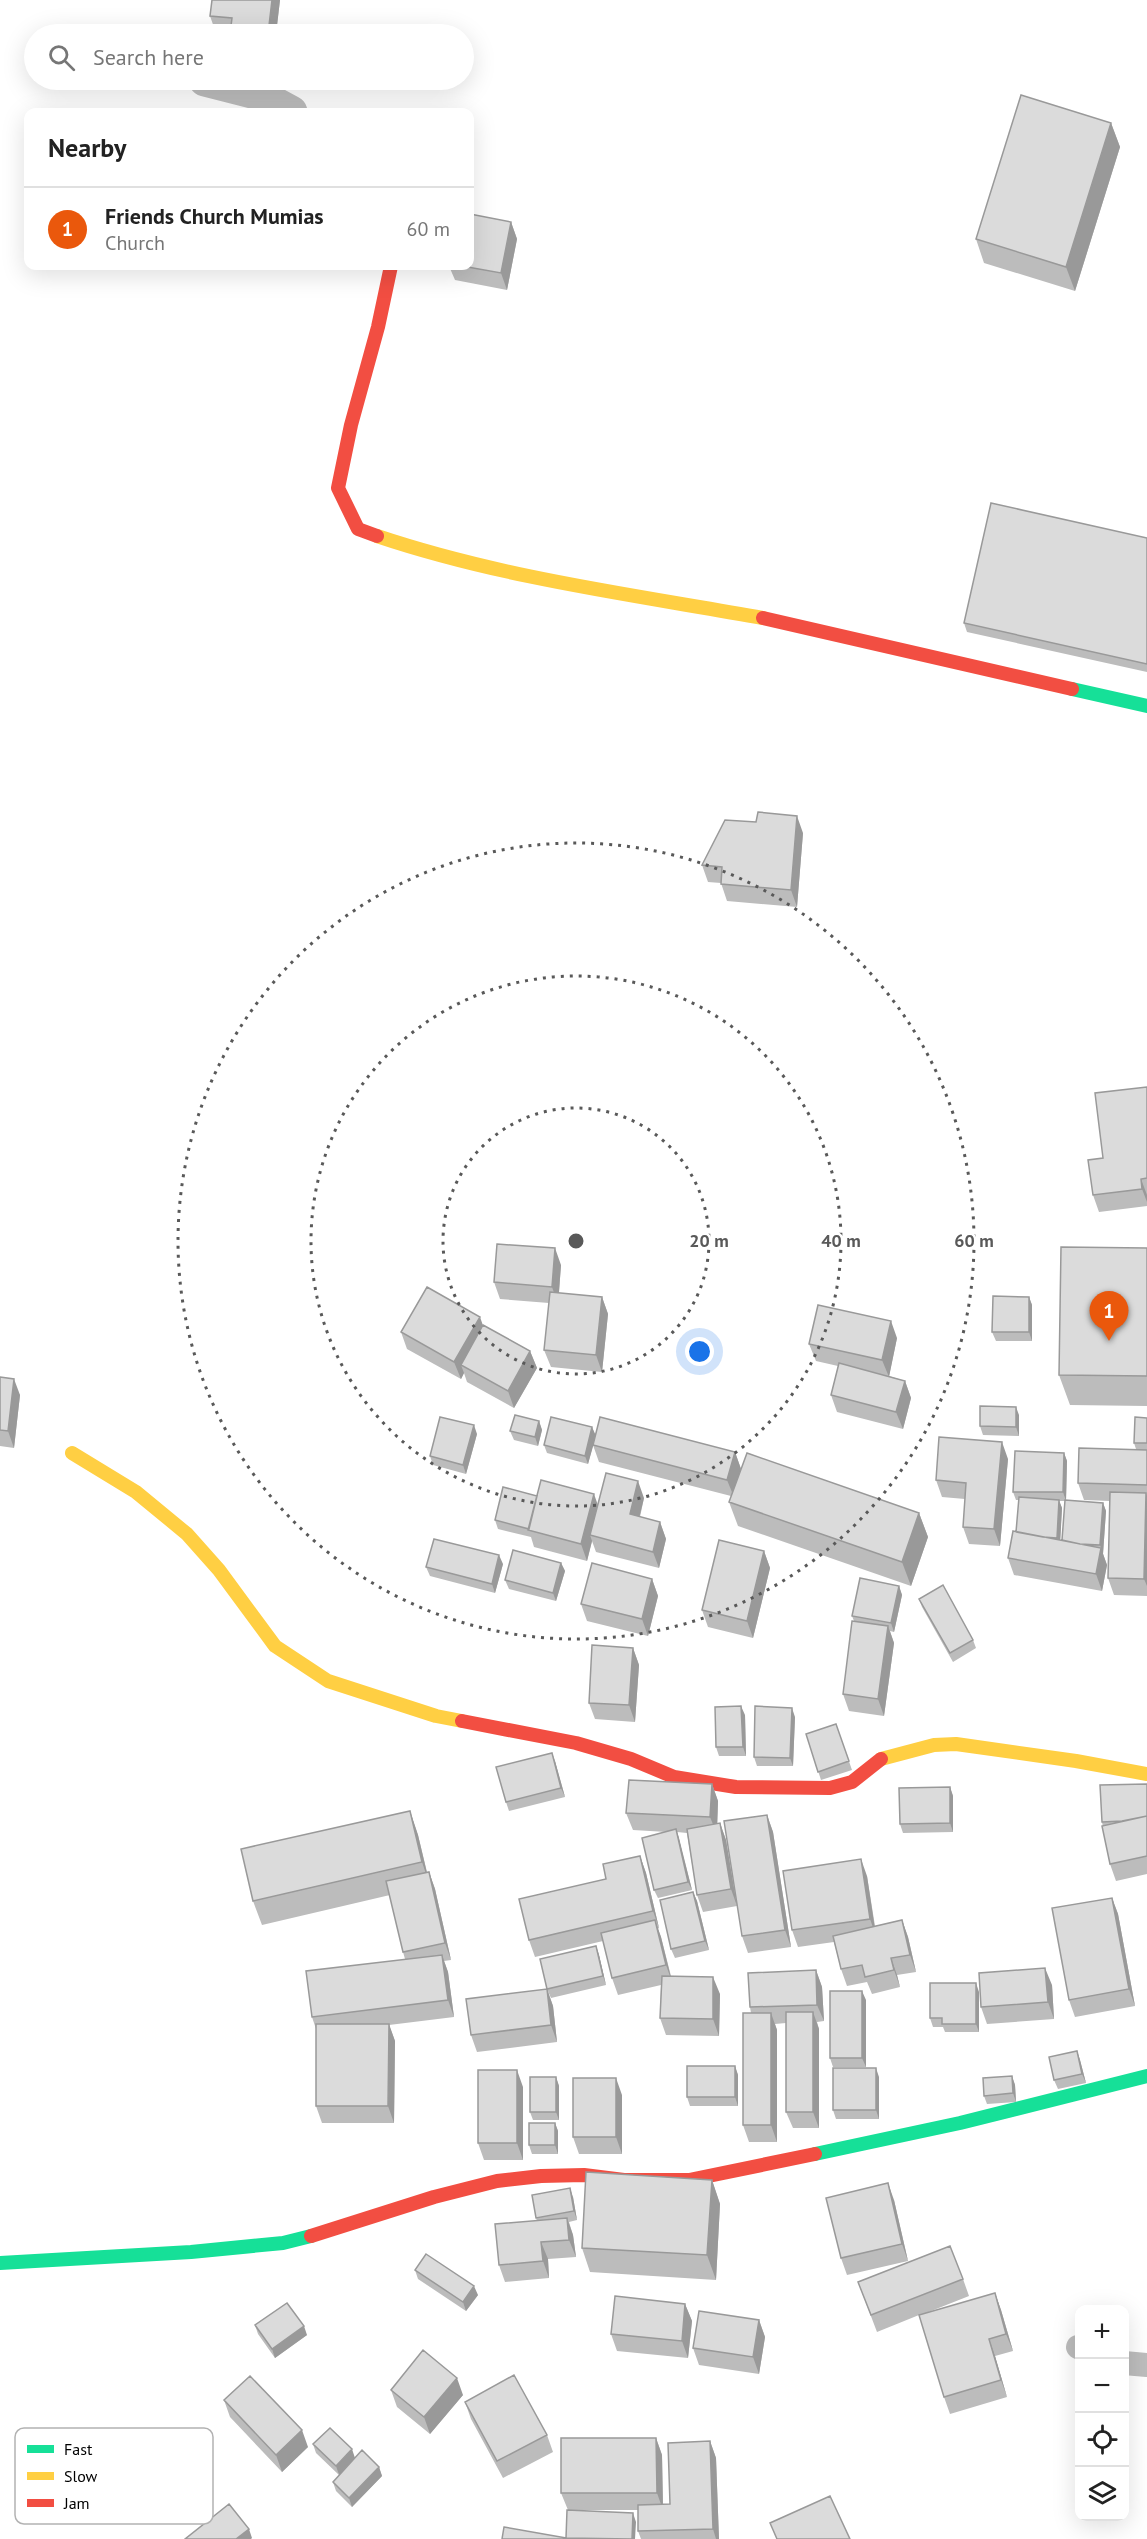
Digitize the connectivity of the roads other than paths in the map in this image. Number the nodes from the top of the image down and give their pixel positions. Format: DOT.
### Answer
graph roads {
  1 [pos="244,90"];
  2 [pos="284,108"];
  3 [pos="390,270"];
  4 [pos="1147,706"];
  5 [pos="72,1453"];
  6 [pos="1147,1774"];
  7 [pos="1147,2076"];
  8 [pos="0,2263"];
  9 [pos="1129,2363"];
  10 [pos="1147,2365"];
  1 -- 2 [label="street"];
  3 -- 4 [label="street"];
  5 -- 6 [label="street"];
  7 -- 8 [label="street"];
  9 -- 10 [label="lane"];
}
